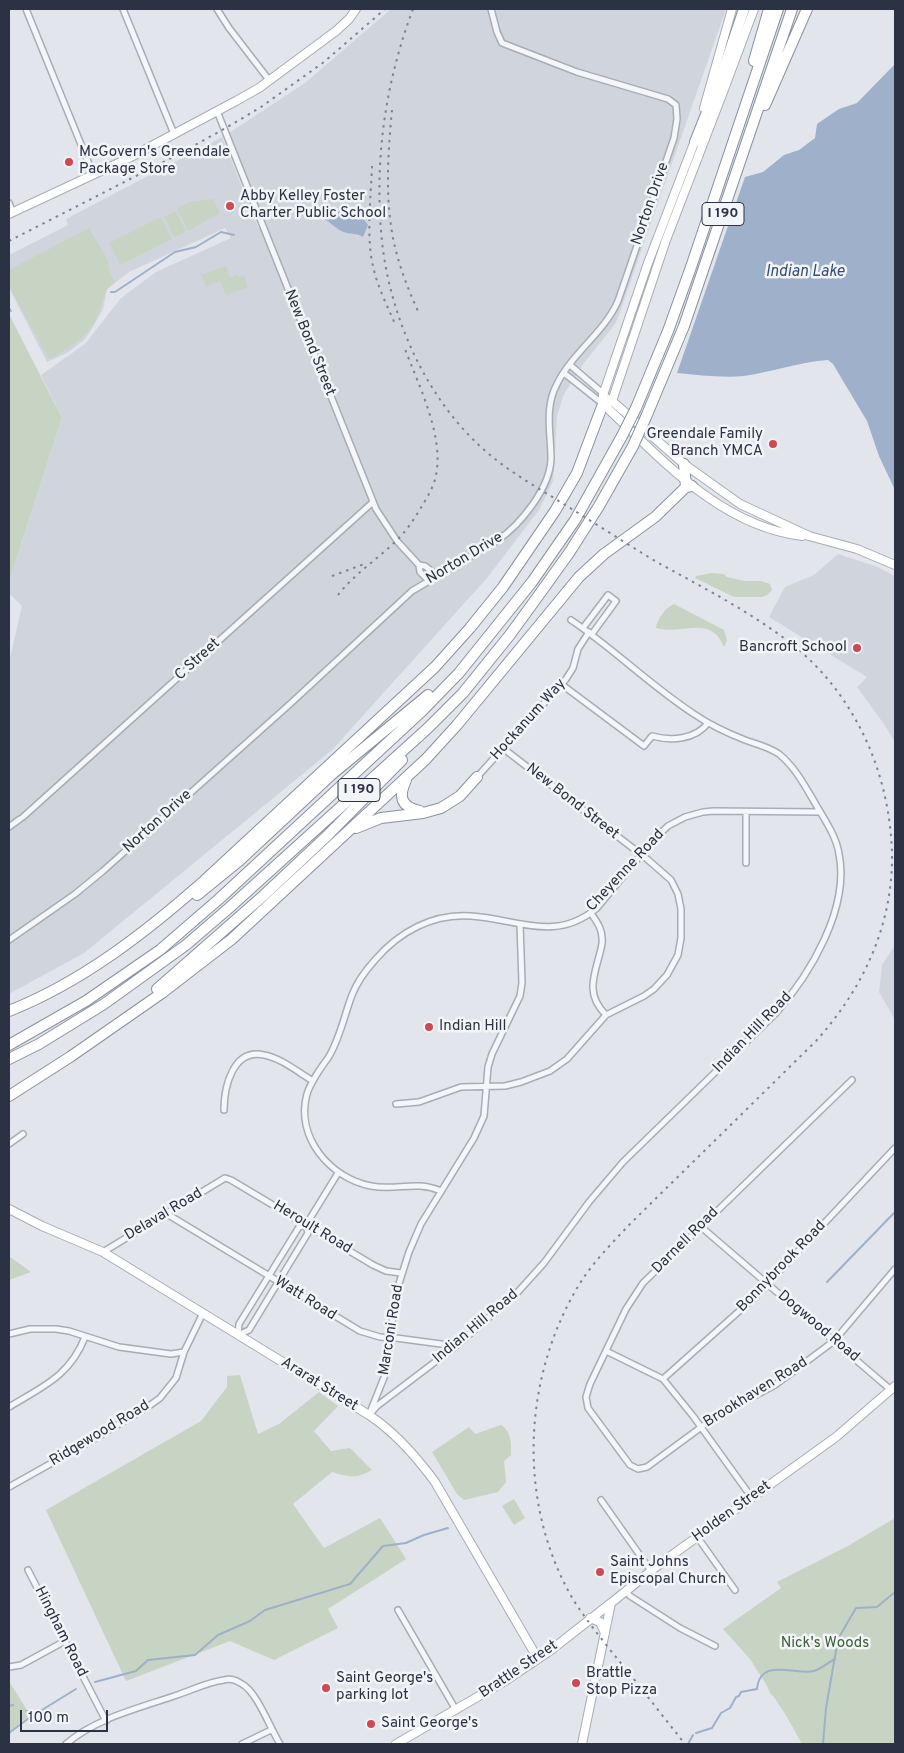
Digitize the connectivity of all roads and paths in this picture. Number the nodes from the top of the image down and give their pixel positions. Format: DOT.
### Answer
graph roads {
  1 [pos="26,9"];
  2 [pos="123,9"];
  3 [pos="217,9"];
  4 [pos="356,9"];
  5 [pos="490,9"];
  6 [pos="732,9"];
  7 [pos="744,9"];
  8 [pos="754,9"];
  9 [pos="769,9"];
  10 [pos="778,9"];
  11 [pos="792,9"];
  12 [pos="807,9"];
  13 [pos="269,80"];
  14 [pos="217,111"];
  15 [pos="174,134"];
  16 [pos="734,138"];
  17 [pos="748,139"];
  18 [pos="695,142"];
  19 [pos="93,174"];
  20 [pos="9,203"];
  21 [pos="11,213"];
  22 [pos="570,364"];
  23 [pos="564,373"];
  24 [pos="606,400"];
  25 [pos="684,464"];
  26 [pos="688,485"];
  27 [pos="373,502"];
  28 [pos="809,536"];
  29 [pos="419,565"];
  30 [pos="895,565"];
  31 [pos="438,576"];
  32 [pos="429,581"];
  33 [pos="571,620"];
  34 [pos="583,628"];
  35 [pos="590,633"];
  36 [pos="459,673"];
  37 [pos="561,684"];
  38 [pos="708,723"];
  39 [pos="428,728"];
  40 [pos="504,749"];
  41 [pos="408,776"];
  42 [pos="477,777"];
  43 [pos="431,811"];
  44 [pos="746,812"];
  45 [pos="820,812"];
  46 [pos="9,827"];
  47 [pos="340,838"];
  48 [pos="641,855"];
  49 [pos="746,863"];
  50 [pos="591,913"];
  51 [pos="520,924"];
  52 [pos="143,932"];
  53 [pos="9,940"];
  54 [pos="9,1011"];
  55 [pos="606,1016"];
  56 [pos="9,1045"];
  57 [pos="70,1057"];
  58 [pos="9,1059"];
  59 [pos="852,1080"];
  60 [pos="313,1081"];
  61 [pos="487,1087"];
  62 [pos="9,1096"];
  63 [pos="396,1104"];
  64 [pos="224,1110"];
  65 [pos="24,1134"];
  66 [pos="9,1144"];
  67 [pos="895,1148"];
  68 [pos="338,1173"];
  69 [pos="225,1178"];
  70 [pos="441,1191"];
  71 [pos="9,1208"];
  72 [pos="167,1214"];
  73 [pos="306,1225"];
  74 [pos="700,1226"];
  75 [pos="102,1252"];
  76 [pos="895,1268"];
  77 [pos="401,1274"];
  78 [pos="269,1276"];
  79 [pos="278,1282"];
  80 [pos="767,1284"];
  81 [pos="203,1313"];
  82 [pos="9,1334"];
  83 [pos="238,1335"];
  84 [pos="85,1337"];
  85 [pos="390,1338"];
  86 [pos="834,1341"];
  87 [pos="456,1346"];
  88 [pos="606,1351"];
  89 [pos="184,1352"];
  90 [pos="663,1379"];
  91 [pos="893,1388"];
  92 [pos="9,1407"];
  93 [pos="369,1415"];
  94 [pos="701,1427"];
  95 [pos="606,1434"];
  96 [pos="9,1487"];
  97 [pos="752,1498"];
  98 [pos="601,1500"];
  99 [pos="698,1538"];
  100 [pos="28,1570"];
  101 [pos="651,1570"];
  102 [pos="625,1590"];
  103 [pos="735,1590"];
  104 [pos="611,1603"];
  105 [pos="398,1610"];
  106 [pos="590,1618"];
  107 [pos="605,1634"];
  108 [pos="65,1641"];
  109 [pos="715,1646"];
  110 [pos="538,1659"];
  111 [pos="9,1667"];
  112 [pos="457,1711"];
  113 [pos="106,1721"];
  114 [pos="271,1730"];
  115 [pos="411,1741"];
  116 [pos="66,1744"];
  117 [pos="242,1744"];
  118 [pos="280,1744"];
  119 [pos="396,1744"];
  120 [pos="582,1744"];
  1 -- 19 [label="street"];
  2 -- 15 [label="street"];
  3 -- 13 [label="street"];
  4 -- 13 [label="main road"];
  5 -- 22 [label="street, Norton Drive"];
  6 -- 18 [label="main road, Norton Drive"];
  7 -- 18 [label="highway"];
  8 -- 24 [label="main road, Norton Drive"];
  9 -- 16 [label="highway"];
  10 -- 16 [label="highway, I 190"];
  11 -- 17 [label="highway, I 190"];
  12 -- 17 [label="highway"];
  13 -- 14 [label="main road"];
  14 -- 15 [label="main road"];
  14 -- 27 [label="street, New Bond Street"];
  15 -- 19 [label="main road"];
  16 -- 36 [label="highway, I 190, bridge"];
  17 -- 39 [label="highway, I 190, bridge"];
  18 -- 24 [label="main road, Norton Drive"];
  19 -- 21 [label="main road"];
  20 -- 21 [label="street"];
  22 -- 23 [label="street, Norton Drive"];
  22 -- 24 [label="street"];
  23 -- 24 [label="street"];
  23 -- 31 [label="street, Norton Drive"];
  24 -- 25 [label="main road"];
  24 -- 26 [label="main road"];
  24 -- 52 [label="highway"];
  25 -- 26 [label="highway"];
  25 -- 28 [label="main road"];
  26 -- 28 [label="main road"];
  26 -- 41 [label="highway"];
  27 -- 29 [label="street, New Bond Street"];
  27 -- 46 [label="street, C Street"];
  28 -- 30 [label="main road"];
  29 -- 31 [label="street, New Bond Street"];
  29 -- 32 [label="street, New Bond Street"];
  31 -- 32 [label="street, Norton Drive"];
  32 -- 53 [label="street, Norton Drive"];
  33 -- 34 [label="street, Indian Hill Road"];
  34 -- 35 [label="street, Indian Hill Road"];
  34 -- 35 [label="street, Hockanum Way"];
  35 -- 37 [label="street, Hockanum Way"];
  35 -- 38 [label="street, Indian Hill Road"];
  36 -- 52 [label="highway"];
  36 -- 56 [label="highway, I 190"];
  37 -- 38 [label="street"];
  37 -- 40 [label="street, Hockanum Way"];
  38 -- 45 [label="street, Indian Hill Road"];
  39 -- 57 [label="highway"];
  39 -- 58 [label="highway, I 190"];
  40 -- 42 [label="street, Hockanum Way"];
  40 -- 48 [label="street, New Bond Street"];
  41 -- 43 [label="highway"];
  41 -- 47 [label="highway"];
  42 -- 43 [label="highway"];
  43 -- 47 [label="highway"];
  44 -- 45 [label="street, Cheyenne Road"];
  44 -- 48 [label="street, Cheyenne Road"];
  44 -- 49 [label="street"];
  45 -- 87 [label="street, Indian Hill Road"];
  47 -- 57 [label="highway"];
  48 -- 50 [label="street, Cheyenne Road"];
  48 -- 55 [label="street, New Bond Street"];
  50 -- 51 [label="street, Cheyenne Road"];
  50 -- 55 [label="street"];
  51 -- 60 [label="street, Cheyenne Road"];
  51 -- 61 [label="street, Marconi Road"];
  52 -- 54 [label="highway"];
  55 -- 61 [label="street"];
  57 -- 62 [label="highway"];
  59 -- 74 [label="street, Darnell Road"];
  60 -- 64 [label="street"];
  60 -- 68 [label="street, Cheyenne Road"];
  61 -- 63 [label="street"];
  61 -- 70 [label="street, Marconi Road"];
  65 -- 66 [label="street"];
  67 -- 80 [label="street, Bonnybrook Road"];
  68 -- 70 [label="street, Cheyenne Road"];
  68 -- 73 [label="street"];
  69 -- 72 [label="street, Delaval Road"];
  69 -- 73 [label="street, Heroult Road"];
  70 -- 77 [label="street, Marconi Road"];
  71 -- 75 [label="main road, Ararat Street"];
  72 -- 75 [label="street, Delaval Road"];
  72 -- 78 [label="street, Watt Road"];
  73 -- 77 [label="street, Heroult Road"];
  73 -- 78 [label="street"];
  73 -- 79 [label="street"];
  74 -- 80 [label="street, Dogwood Road"];
  74 -- 88 [label="street, Darnell Road"];
  75 -- 81 [label="main road, Ararat Street"];
  76 -- 86 [label="street, Brookhaven Road"];
  77 -- 85 [label="street, Marconi Road"];
  78 -- 79 [label="street, Watt Road"];
  78 -- 83 [label="street"];
  79 -- 83 [label="street"];
  79 -- 85 [label="street, Watt Road"];
  80 -- 86 [label="street, Dogwood Road"];
  80 -- 90 [label="street, Bonnybrook Road"];
  81 -- 83 [label="main road, Ararat Street"];
  81 -- 89 [label="street, Ridgewood Road"];
  82 -- 84 [label="street"];
  83 -- 93 [label="main road, Ararat Street"];
  84 -- 89 [label="street"];
  84 -- 92 [label="street"];
  85 -- 87 [label="street, Watt Road"];
  85 -- 93 [label="street, Marconi Road"];
  86 -- 91 [label="street, Dogwood Road"];
  86 -- 94 [label="street, Brookhaven Road"];
  87 -- 93 [label="street, Indian Hill Road"];
  88 -- 90 [label="street"];
  88 -- 95 [label="street, Darnell Road"];
  89 -- 96 [label="street, Ridgewood Road"];
  90 -- 94 [label="street"];
  91 -- 97 [label="main road, Holden Street"];
  93 -- 110 [label="main road, Ararat Street"];
  94 -- 95 [label="street, Brookhaven Road"];
  94 -- 97 [label="street"];
  97 -- 99 [label="main road, Holden Street"];
  98 -- 101 [label="street"];
  99 -- 101 [label="main road, Holden Street"];
  99 -- 103 [label="street"];
  100 -- 108 [label="street, Hingham Road"];
  101 -- 102 [label="main road, Holden Street"];
  102 -- 104 [label="main road, Holden Street"];
  102 -- 109 [label="street"];
  104 -- 106 [label="main road, Brattle Street"];
  104 -- 107 [label="main road"];
  105 -- 112 [label="street"];
  106 -- 107 [label="main road"];
  106 -- 110 [label="main road, Brattle Street"];
  107 -- 120 [label="main road"];
  108 -- 111 [label="street"];
  108 -- 113 [label="street, Hingham Road"];
  110 -- 112 [label="main road, Brattle Street"];
  112 -- 115 [label="main road, Brattle Street"];
  113 -- 114 [label="street"];
  113 -- 116 [label="street"];
  114 -- 117 [label="street"];
  114 -- 118 [label="street"];
  115 -- 119 [label="main road, Brattle Street"];
}
